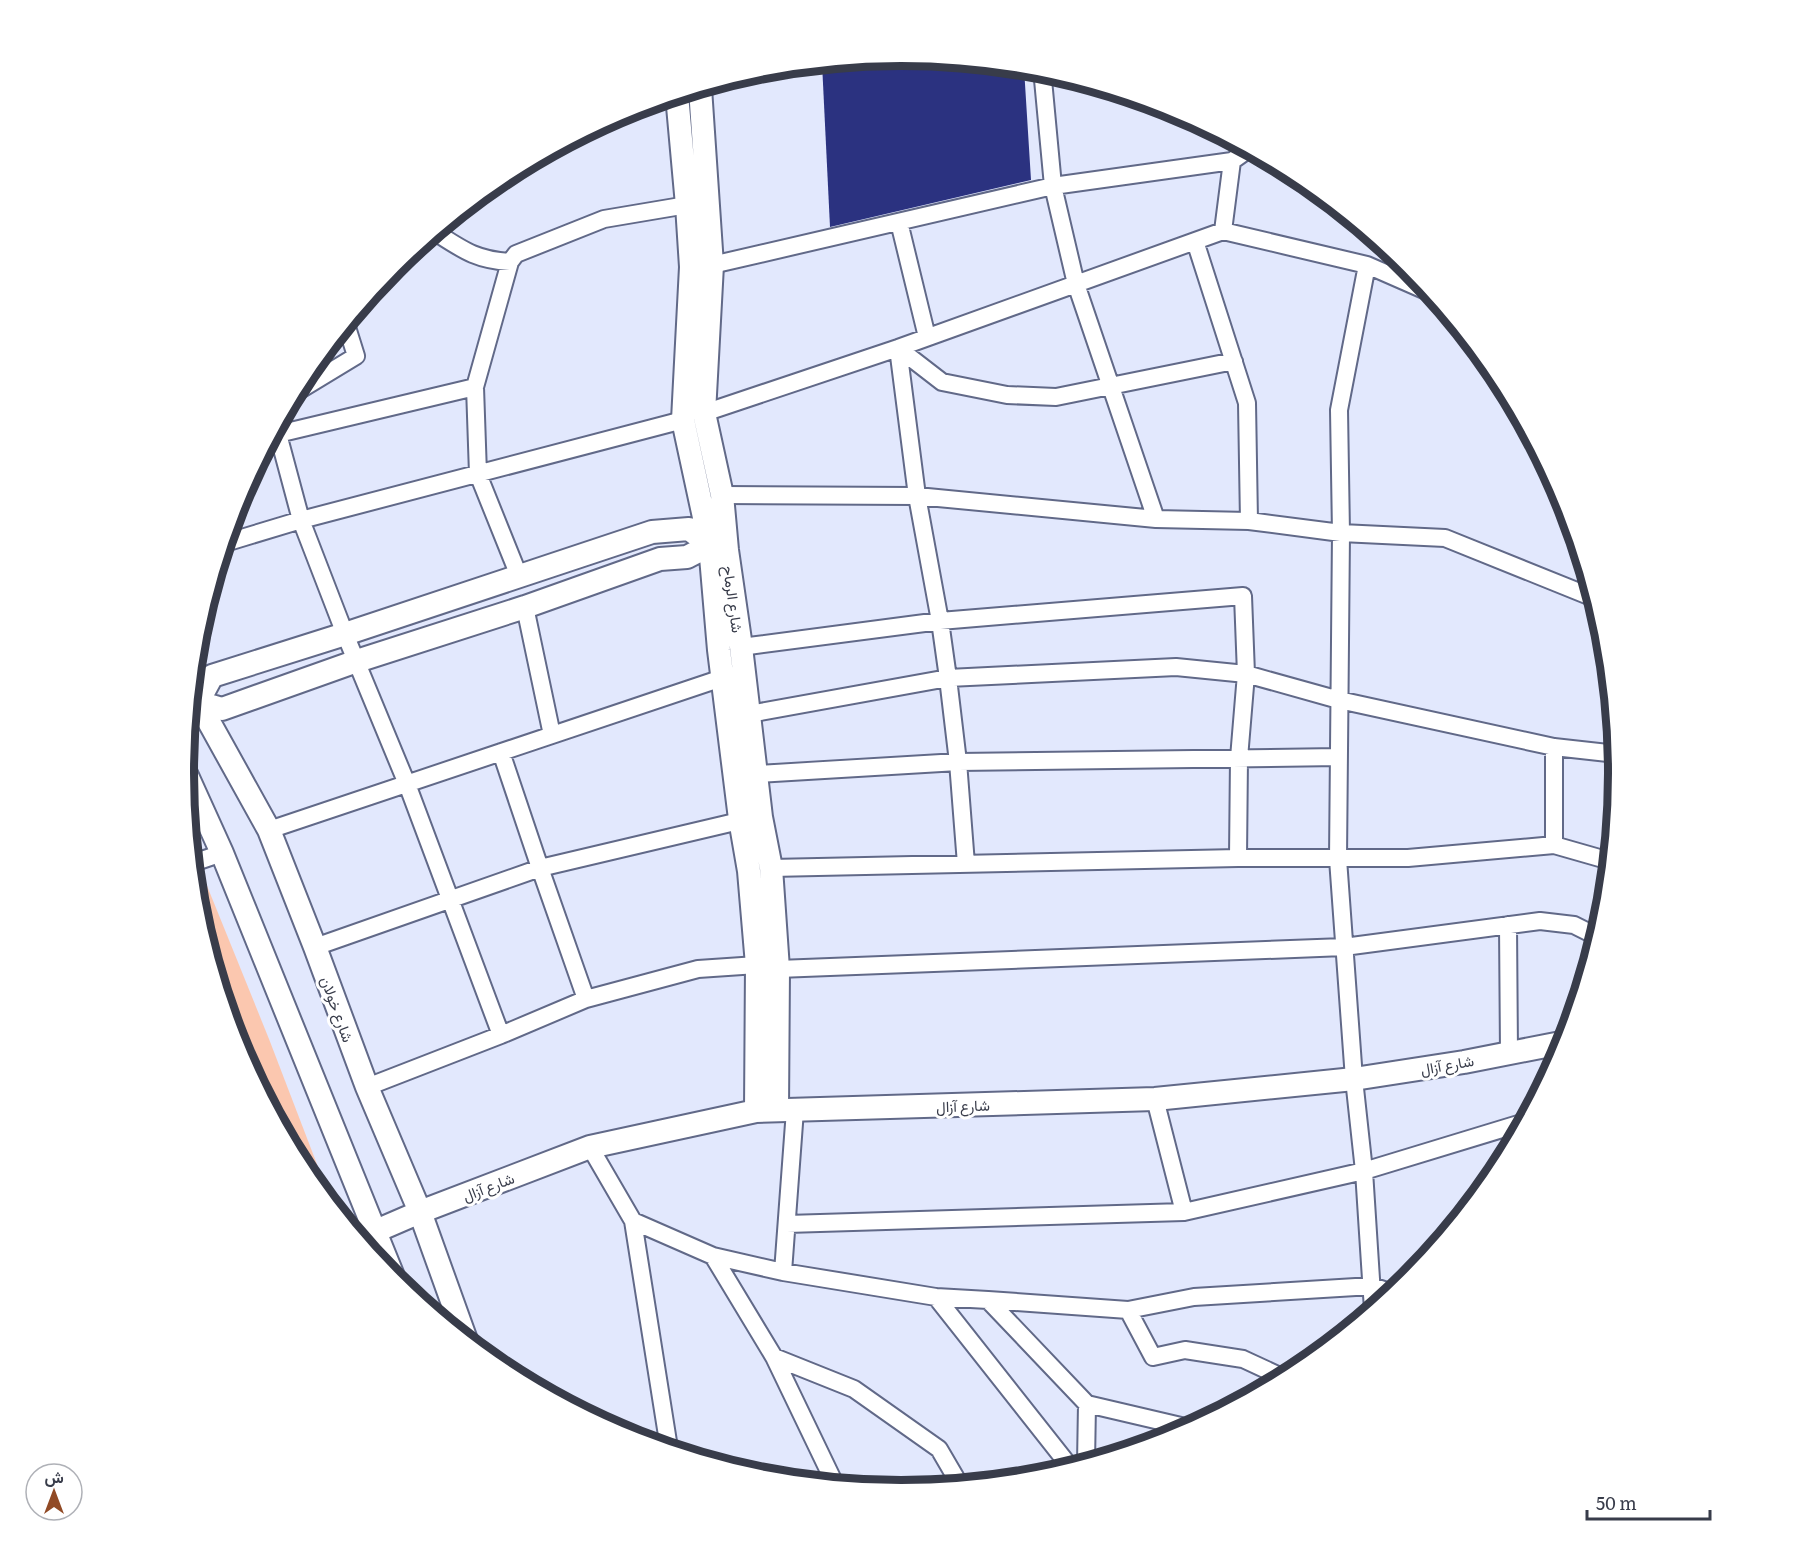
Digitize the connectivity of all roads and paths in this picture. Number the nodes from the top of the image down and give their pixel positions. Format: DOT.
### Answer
graph roads {
  1 [pos="1047,82"];
  2 [pos="701,96"];
  3 [pos="678,103"];
  4 [pos="1242,154"];
  5 [pos="1232,161"];
  6 [pos="1053,186"];
  7 [pos="687,205"];
  8 [pos="899,222"];
  9 [pos="1223,231"];
  10 [pos="441,236"];
  11 [pos="1195,241"];
  12 [pos="510,262"];
  13 [pos="712,265"];
  14 [pos="1367,265"];
  15 [pos="1076,284"];
  16 [pos="1412,285"];
  17 [pos="349,333"];
  18 [pos="927,338"];
  19 [pos="898,348"];
  20 [pos="1234,361"];
  21 [pos="312,382"];
  22 [pos="475,387"];
  23 [pos="1111,387"];
  24 [pos="694,417"];
  25 [pos="283,431"];
  26 [pos="279,438"];
  27 [pos="478,474"];
  28 [pos="722,495"];
  29 [pos="917,496"];
  30 [pos="1156,519"];
  31 [pos="301,520"];
  32 [pos="1250,521"];
  33 [pos="1341,533"];
  34 [pos="234,540"];
  35 [pos="718,548"];
  36 [pos="519,576"];
  37 [pos="1585,594"];
  38 [pos="525,607"];
  39 [pos="940,621"];
  40 [pos="345,634"];
  41 [pos="741,647"];
  42 [pos="357,661"];
  43 [pos="1246,674"];
  44 [pos="733,675"];
  45 [pos="948,678"];
  46 [pos="200,691"];
  47 [pos="199,700"];
  48 [pos="1339,700"];
  49 [pos="198,706"];
  50 [pos="749,714"];
  51 [pos="552,735"];
  52 [pos="1554,747"];
  53 [pos="501,752"];
  54 [pos="1608,753"];
  55 [pos="1339,757"];
  56 [pos="1239,758"];
  57 [pos="958,762"];
  58 [pos="756,774"];
  59 [pos="407,784"];
  60 [pos="195,793"];
  61 [pos="751,818"];
  62 [pos="269,830"];
  63 [pos="1554,845"];
  64 [pos="222,853"];
  65 [pos="1238,858"];
  66 [pos="1338,859"];
  67 [pos="1603,859"];
  68 [pos="201,860"];
  69 [pos="966,864"];
  70 [pos="540,868"];
  71 [pos="771,868"];
  72 [pos="450,898"];
  73 [pos="1508,925"];
  74 [pos="1590,933"];
  75 [pos="315,947"];
  76 [pos="1344,947"];
  77 [pos="767,967"];
  78 [pos="586,999"];
  79 [pos="501,1035"];
  80 [pos="1555,1044"];
  81 [pos="1509,1053"];
  82 [pos="1354,1079"];
  83 [pos="367,1087"];
  84 [pos="1155,1099"];
  85 [pos="776,1111"];
  86 [pos="1514,1125"];
  87 [pos="590,1147"];
  88 [pos="1364,1171"];
  89 [pos="420,1212"];
  90 [pos="1184,1212"];
  91 [pos="633,1221"];
  92 [pos="787,1224"];
  93 [pos="376,1231"];
  94 [pos="385,1255"];
  95 [pos="713,1256"];
  96 [pos="783,1272"];
  97 [pos="1372,1286"];
  98 [pos="1384,1290"];
  99 [pos="936,1297"];
  100 [pos="988,1300"];
  101 [pos="1373,1301"];
  102 [pos="1128,1310"];
  103 [pos="461,1326"];
  104 [pos="774,1357"];
  105 [pos="1274,1373"];
  106 [pos="1087,1404"];
  107 [pos="1172,1426"];
  108 [pos="668,1440"];
  109 [pos="1086,1455"];
  110 [pos="1065,1460"];
  111 [pos="831,1476"];
  112 [pos="956,1477"];
  1 -- 6 [label="street"];
  2 -- 13 [label="street, شارع الرماح"];
  3 -- 7 [label="street, شارع الرماح"];
  4 -- 5 [label="street"];
  5 -- 6 [label="street"];
  5 -- 9 [label="street"];
  6 -- 8 [label="street"];
  6 -- 15 [label="street"];
  7 -- 12 [label="street"];
  7 -- 24 [label="street, شارع الرماح"];
  8 -- 13 [label="street"];
  8 -- 18 [label="street"];
  9 -- 11 [label="street"];
  9 -- 14 [label="street"];
  10 -- 12 [label="street"];
  11 -- 15 [label="street"];
  11 -- 20 [label="street"];
  12 -- 22 [label="street"];
  13 -- 24 [label="street, شارع الرماح"];
  14 -- 16 [label="street"];
  14 -- 33 [label="street"];
  15 -- 18 [label="street"];
  15 -- 23 [label="street"];
  17 -- 21 [label="street"];
  18 -- 19 [label="street"];
  19 -- 23 [label="street"];
  19 -- 24 [label="street"];
  19 -- 29 [label="street"];
  20 -- 23 [label="street"];
  20 -- 32 [label="street"];
  22 -- 25 [label="street"];
  22 -- 27 [label="street"];
  23 -- 30 [label="street"];
  24 -- 27 [label="street"];
  24 -- 28 [label="street, شارع الرماح"];
  24 -- 35 [label="street, شارع الرماح"];
  26 -- 31 [label="street"];
  27 -- 31 [label="street"];
  27 -- 36 [label="street"];
  28 -- 29 [label="street"];
  28 -- 35 [label="street, شارع الرماح"];
  29 -- 30 [label="street"];
  29 -- 39 [label="street"];
  30 -- 32 [label="street"];
  31 -- 34 [label="street"];
  31 -- 40 [label="street"];
  32 -- 33 [label="street"];
  33 -- 37 [label="street"];
  33 -- 48 [label="street"];
  35 -- 36 [label="street"];
  35 -- 38 [label="street"];
  35 -- 41 [label="street, شارع الرماح"];
  35 -- 44 [label="street, شارع الرماح"];
  36 -- 40 [label="street"];
  38 -- 42 [label="street"];
  38 -- 51 [label="street"];
  39 -- 41 [label="street"];
  39 -- 43 [label="street"];
  39 -- 45 [label="street"];
  40 -- 42 [label="street"];
  40 -- 46 [label="street"];
  41 -- 44 [label="street, شارع الرماح"];
  42 -- 47 [label="street"];
  42 -- 59 [label="street"];
  43 -- 45 [label="street"];
  43 -- 48 [label="street"];
  43 -- 56 [label="street"];
  44 -- 50 [label="street, شارع الرماح"];
  44 -- 51 [label="street"];
  44 -- 61 [label="street, شارع الرماح"];
  45 -- 50 [label="street"];
  45 -- 57 [label="street"];
  48 -- 52 [label="street"];
  48 -- 55 [label="street"];
  49 -- 62 [label="street, شارع خولان"];
  50 -- 58 [label="street, شارع الرماح"];
  51 -- 53 [label="street"];
  52 -- 54 [label="street"];
  52 -- 63 [label="street"];
  53 -- 59 [label="street"];
  53 -- 70 [label="street"];
  55 -- 56 [label="street"];
  55 -- 66 [label="street"];
  56 -- 57 [label="street"];
  56 -- 65 [label="street"];
  57 -- 58 [label="street"];
  57 -- 69 [label="street"];
  58 -- 61 [label="street, شارع الرماح"];
  59 -- 62 [label="street"];
  59 -- 72 [label="street"];
  60 -- 64 [label="street"];
  61 -- 70 [label="street"];
  61 -- 71 [label="street, شارع الرماح"];
  61 -- 77 [label="street, شارع الرماح"];
  62 -- 75 [label="street, شارع خولان"];
  63 -- 66 [label="street"];
  63 -- 67 [label="street"];
  64 -- 68 [label="street"];
  64 -- 93 [label="street"];
  65 -- 66 [label="street"];
  65 -- 69 [label="street"];
  66 -- 76 [label="street"];
  69 -- 71 [label="street"];
  70 -- 72 [label="street"];
  70 -- 78 [label="street"];
  71 -- 77 [label="street, شارع الرماح"];
  72 -- 75 [label="street"];
  72 -- 79 [label="street"];
  73 -- 74 [label="street"];
  73 -- 76 [label="street"];
  73 -- 81 [label="street"];
  75 -- 83 [label="street, شارع خولان"];
  76 -- 77 [label="street"];
  76 -- 82 [label="street"];
  77 -- 78 [label="street"];
  77 -- 85 [label="street, شارع الرماح"];
  78 -- 79 [label="street"];
  79 -- 83 [label="street"];
  80 -- 81 [label="street, شارع آزال"];
  81 -- 82 [label="street, شارع آزال"];
  82 -- 84 [label="street, شارع آزال"];
  82 -- 88 [label="street"];
  83 -- 89 [label="street, شارع خولان"];
  84 -- 85 [label="street, شارع آزال"];
  84 -- 90 [label="street"];
  85 -- 87 [label="street, شارع آزال"];
  85 -- 92 [label="street"];
  86 -- 88 [label="street"];
  87 -- 89 [label="street, شارع آزال"];
  87 -- 91 [label="street"];
  88 -- 90 [label="street"];
  88 -- 97 [label="street"];
  89 -- 93 [label="street, شارع آزال"];
  89 -- 103 [label="street, شارع خولان"];
  90 -- 92 [label="street"];
  91 -- 95 [label="street"];
  91 -- 108 [label="street"];
  92 -- 96 [label="street"];
  93 -- 94 [label="street"];
  95 -- 96 [label="street"];
  95 -- 104 [label="street"];
  96 -- 99 [label="street"];
  97 -- 98 [label="street"];
  97 -- 101 [label="street"];
  97 -- 102 [label="street"];
  99 -- 100 [label="street"];
  99 -- 110 [label="street"];
  100 -- 102 [label="street"];
  100 -- 106 [label="street"];
  102 -- 105 [label="street"];
  104 -- 111 [label="street"];
  104 -- 112 [label="street"];
  106 -- 107 [label="street"];
  106 -- 109 [label="street"];
}
